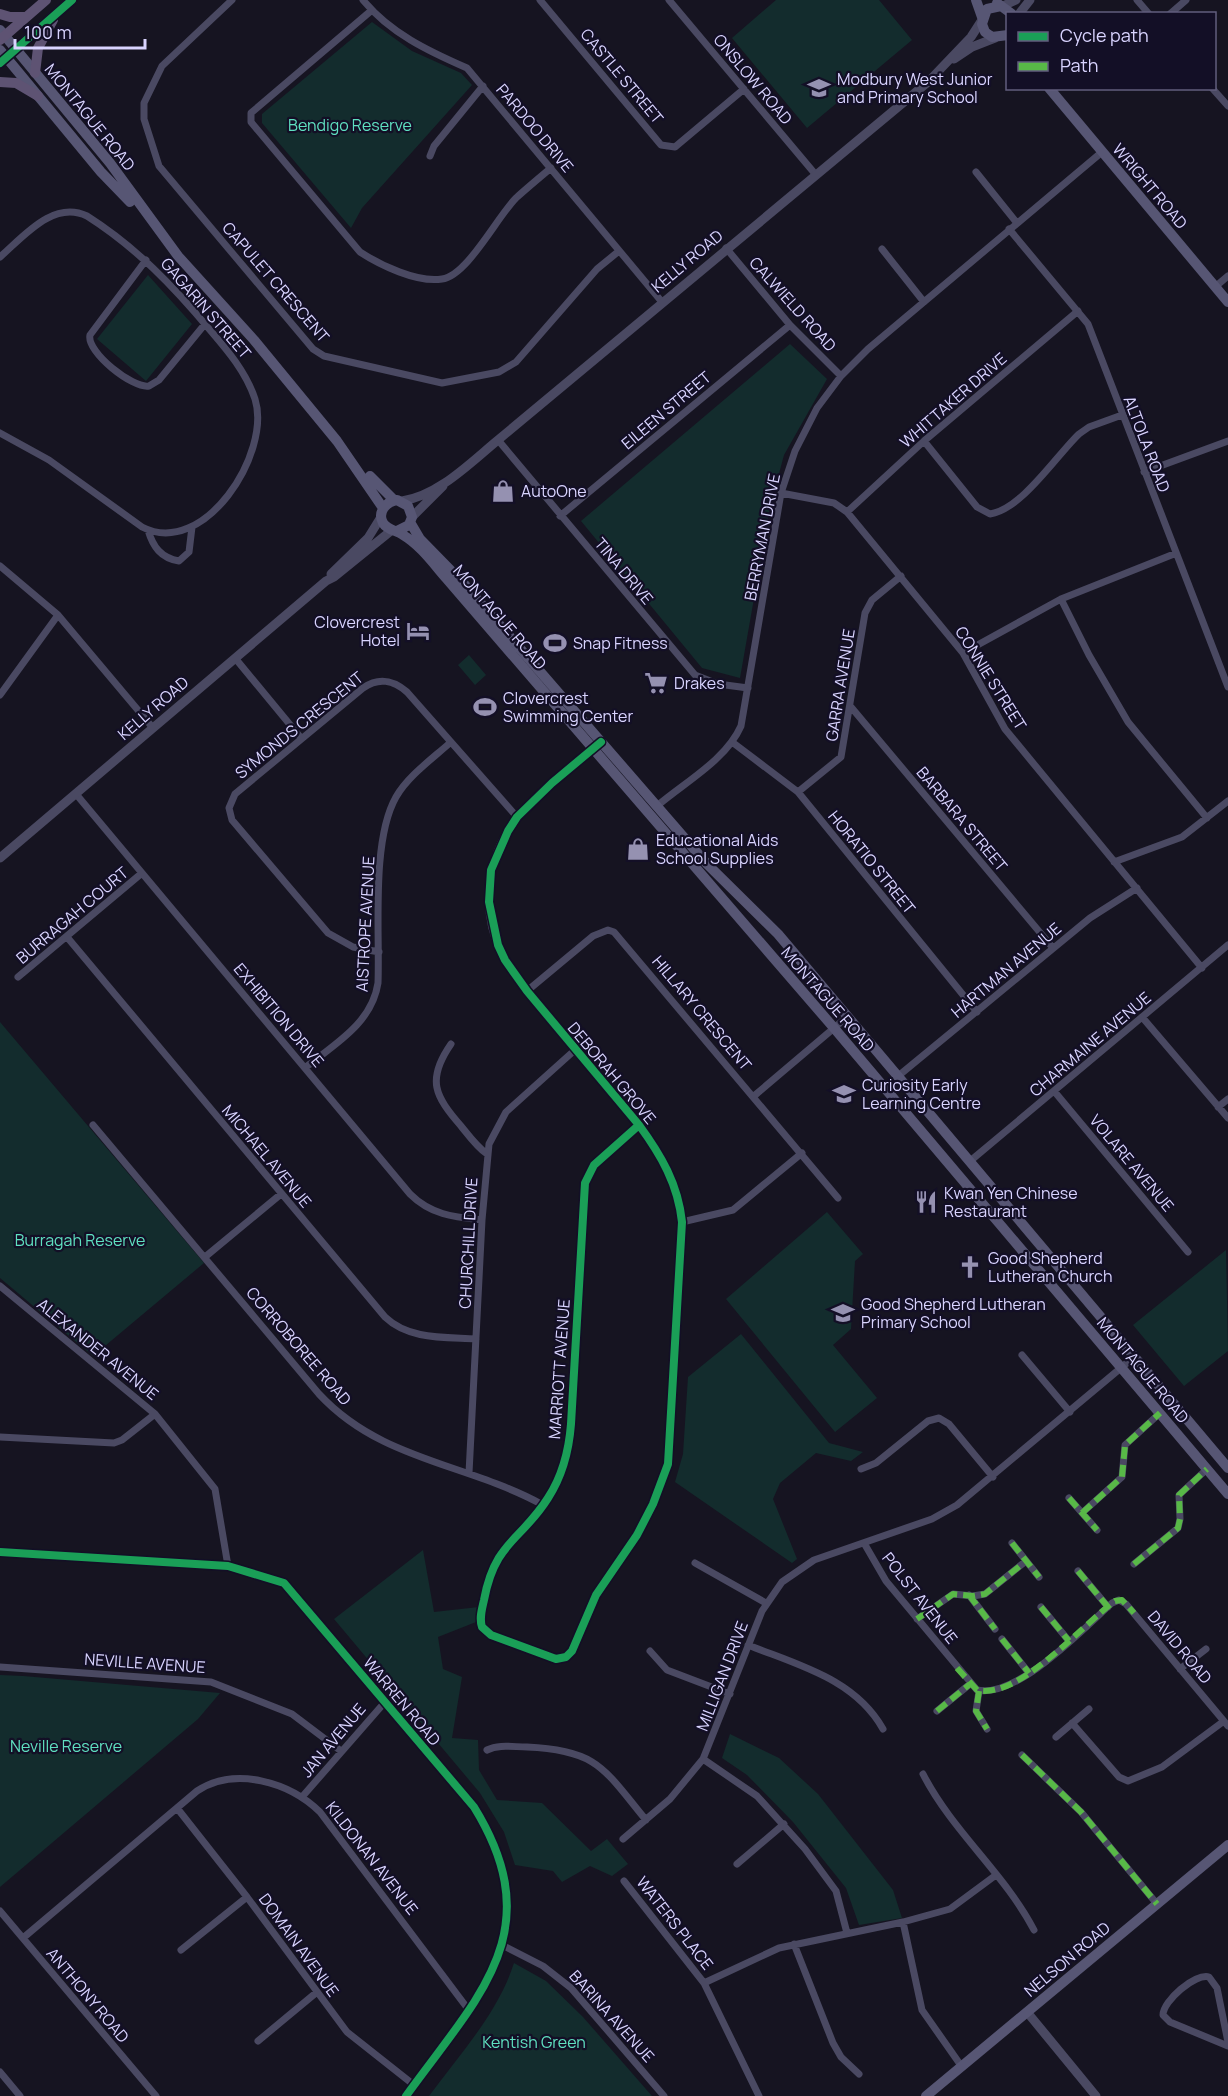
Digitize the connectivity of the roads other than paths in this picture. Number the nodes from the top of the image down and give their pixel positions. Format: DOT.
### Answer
graph roads {
  1 [pos="46,0"];
  2 [pos="72,0"];
  3 [pos="232,0"];
  4 [pos="363,0"];
  5 [pos="540,0"];
  6 [pos="669,0"];
  7 [pos="976,0"];
  8 [pos="1016,0"];
  9 [pos="1030,0"];
  10 [pos="1137,0"];
  11 [pos="1186,0"];
  12 [pos="1002,6"];
  13 [pos="372,10"];
  14 [pos="58,12"];
  15 [pos="1021,12"];
  16 [pos="1147,12"];
  17 [pos="1172,12"];
  18 [pos="0,14"];
  19 [pos="26,17"];
  20 [pos="982,19"];
  21 [pos="2,35"];
  22 [pos="1000,37"];
  23 [pos="16,49"];
  24 [pos="2,57"];
  25 [pos="946,63"];
  26 [pos="36,73"];
  27 [pos="0,82"];
  28 [pos="483,86"];
  29 [pos="744,89"];
  30 [pos="1051,90"];
  31 [pos="1214,90"];
  32 [pos="38,96"];
  33 [pos="1228,106"];
  34 [pos="1102,152"];
  35 [pos="430,156"];
  36 [pos="551,168"];
  37 [pos="976,172"];
  38 [pos="816,175"];
  39 [pos="1017,223"];
  40 [pos="153,226"];
  41 [pos="1009,229"];
  42 [pos="726,248"];
  43 [pos="882,249"];
  44 [pos="619,251"];
  45 [pos="0,257"];
  46 [pos="146,260"];
  47 [pos="1228,276"];
  48 [pos="1215,287"];
  49 [pos="662,302"];
  50 [pos="924,302"];
  51 [pos="1228,302"];
  52 [pos="1078,311"];
  53 [pos="205,324"];
  54 [pos="790,325"];
  55 [pos="842,376"];
  56 [pos="1122,415"];
  57 [pos="0,433"];
  58 [pos="498,440"];
  59 [pos="337,441"];
  60 [pos="924,441"];
  61 [pos="1228,441"];
  62 [pos="1144,472"];
  63 [pos="446,482"];
  64 [pos="782,493"];
  65 [pos="398,501"];
  66 [pos="382,512"];
  67 [pos="847,512"];
  68 [pos="560,516"];
  69 [pos="411,520"];
  70 [pos="192,527"];
  71 [pos="148,530"];
  72 [pos="394,531"];
  73 [pos="1174,554"];
  74 [pos="0,566"];
  75 [pos="901,576"];
  76 [pos="326,581"];
  77 [pos="1061,599"];
  78 [pos="58,615"];
  79 [pos="963,653"];
  80 [pos="235,658"];
  81 [pos="1228,687"];
  82 [pos="748,688"];
  83 [pos="0,695"];
  84 [pos="851,707"];
  85 [pos="153,728"];
  86 [pos="302,738"];
  87 [pos="451,742"];
  88 [pos="732,742"];
  89 [pos="597,745"];
  90 [pos="798,792"];
  91 [pos="76,794"];
  92 [pos="1228,801"];
  93 [pos="653,809"];
  94 [pos="518,817"];
  95 [pos="1207,818"];
  96 [pos="0,858"];
  97 [pos="1114,862"];
  98 [pos="142,873"];
  99 [pos="1137,888"];
  100 [pos="67,937"];
  101 [pos="1228,945"];
  102 [pos="1053,948"];
  103 [pos="379,952"];
  104 [pos="1202,968"];
  105 [pos="18,977"];
  106 [pos="526,992"];
  107 [pos="977,1012"];
  108 [pos="847,1017"];
  109 [pos="1142,1017"];
  110 [pos="834,1028"];
  111 [pos="451,1044"];
  112 [pos="576,1049"];
  113 [pos="306,1067"];
  114 [pos="897,1077"];
  115 [pos="1054,1091"];
  116 [pos="754,1096"];
  117 [pos="1228,1099"];
  118 [pos="1218,1107"];
  119 [pos="1228,1118"];
  120 [pos="93,1125"];
  121 [pos="639,1125"];
  122 [pos="487,1154"];
  123 [pos="802,1154"];
  124 [pos="969,1162"];
  125 [pos="957,1173"];
  126 [pos="281,1194"];
  127 [pos="838,1198"];
  128 [pos="482,1220"];
  129 [pos="682,1222"];
  130 [pos="1188,1252"];
  131 [pos="206,1257"];
  132 [pos="0,1286"];
  133 [pos="476,1339"];
  134 [pos="1022,1355"];
  135 [pos="1134,1357"];
  136 [pos="1121,1368"];
  137 [pos="1070,1412"];
  138 [pos="1160,1413"];
  139 [pos="155,1414"];
  140 [pos="0,1437"];
  141 [pos="1228,1468"];
  142 [pos="861,1469"];
  143 [pos="1207,1469"];
  144 [pos="469,1473"];
  145 [pos="993,1477"];
  146 [pos="1228,1494"];
  147 [pos="1069,1498"];
  148 [pos="543,1505"];
  149 [pos="1082,1513"];
  150 [pos="1097,1530"];
  151 [pos="1012,1543"];
  152 [pos="864,1544"];
  153 [pos="0,1552"];
  154 [pos="1026,1561"];
  155 [pos="695,1563"];
  156 [pos="1134,1564"];
  157 [pos="228,1566"];
  158 [pos="1078,1571"];
  159 [pos="1039,1577"];
  160 [pos="969,1595"];
  161 [pos="766,1604"];
  162 [pos="1041,1606"];
  163 [pos="1108,1607"];
  164 [pos="916,1619"];
  165 [pos="995,1629"];
  166 [pos="1002,1640"];
  167 [pos="1068,1641"];
  168 [pos="748,1645"];
  169 [pos="1206,1649"];
  170 [pos="650,1651"];
  171 [pos="566,1657"];
  172 [pos="0,1667"];
  173 [pos="1180,1669"];
  174 [pos="1029,1673"];
  175 [pos="970,1684"];
  176 [pos="979,1691"];
  177 [pos="729,1694"];
  178 [pos="385,1702"];
  179 [pos="1089,1708"];
  180 [pos="937,1711"];
  181 [pos="1072,1723"];
  182 [pos="1226,1724"];
  183 [pos="883,1729"];
  184 [pos="987,1729"];
  185 [pos="1056,1737"];
  186 [pos="487,1750"];
  187 [pos="341,1751"];
  188 [pos="1022,1755"];
  189 [pos="703,1759"];
  190 [pos="923,1774"];
  191 [pos="302,1797"];
  192 [pos="177,1808"];
  193 [pos="646,1820"];
  194 [pos="784,1824"];
  195 [pos="623,1839"];
  196 [pos="1228,1845"];
  197 [pos="736,1864"];
  198 [pos="996,1875"];
  199 [pos="624,1881"];
  200 [pos="247,1897"];
  201 [pos="1157,1904"];
  202 [pos="0,1911"];
  203 [pos="903,1922"];
  204 [pos="1034,1930"];
  205 [pos="848,1933"];
  206 [pos="23,1938"];
  207 [pos="794,1944"];
  208 [pos="502,1946"];
  209 [pos="181,1950"];
  210 [pos="704,1983"];
  211 [pos="317,1992"];
  212 [pos="468,2009"];
  213 [pos="1027,2012"];
  214 [pos="258,2041"];
  215 [pos="1228,2042"];
  216 [pos="1228,2046"];
  217 [pos="962,2067"];
  218 [pos="0,2072"];
  219 [pos="859,2074"];
  220 [pos="414,2085"];
  221 [pos="20,2096"];
  222 [pos="156,2096"];
  223 [pos="406,2096"];
  224 [pos="664,2096"];
  225 [pos="759,2096"];
  226 [pos="926,2096"];
  227 [pos="1096,2096"];
  1 -- 19 [label="main road"];
  2 -- 14 [label="main road"];
  3 -- 44 [label="street, CAPULET CRESCENT"];
  4 -- 13 [label="street, PARDOO DRIVE"];
  5 -- 29 [label="street, CASTLE STREET"];
  6 -- 29 [label="street, ONSLOW ROAD"];
  7 -- 20 [label="main road"];
  8 -- 12 [label="street"];
  9 -- 15 [label="street"];
  10 -- 16 [label="street"];
  11 -- 17 [label="street"];
  12 -- 20 [label="main road"];
  13 -- 28 [label="street, PARDOO DRIVE"];
  13 -- 36 [label="street"];
  14 -- 23 [label="main road"];
  14 -- 26 [label="main road"];
  18 -- 19 [label="main road"];
  19 -- 21 [label="main road"];
  20 -- 22 [label="main road"];
  20 -- 25 [label="street, KELLY ROAD"];
  21 -- 23 [label="main road, MONTAGUE ROAD"];
  22 -- 25 [label="street, KELLY ROAD"];
  23 -- 24 [label="main road"];
  23 -- 26 [label="main road, MONTAGUE ROAD"];
  24 -- 32 [label="main road, MONTAGUE ROAD"];
  25 -- 38 [label="street, KELLY ROAD"];
  26 -- 40 [label="main road, MONTAGUE ROAD"];
  27 -- 32 [label="main road"];
  28 -- 35 [label="street"];
  28 -- 36 [label="street, PARDOO DRIVE"];
  29 -- 38 [label="street, ONSLOW ROAD"];
  30 -- 34 [label="main road, WRIGHT ROAD"];
  31 -- 33 [label="street"];
  32 -- 40 [label="main road, MONTAGUE ROAD"];
  34 -- 39 [label="street, BERRYMAN DRIVE"];
  34 -- 48 [label="main road, WRIGHT ROAD"];
  36 -- 44 [label="street, PARDOO DRIVE"];
  37 -- 39 [label="street"];
  38 -- 42 [label="street, KELLY ROAD"];
  39 -- 41 [label="street, BERRYMAN DRIVE"];
  40 -- 59 [label="main road, MONTAGUE ROAD"];
  41 -- 50 [label="street, BERRYMAN DRIVE"];
  41 -- 52 [label="street, ALTOLA ROAD"];
  42 -- 49 [label="street, KELLY ROAD"];
  42 -- 54 [label="street, CALWIELD ROAD"];
  43 -- 50 [label="street"];
  44 -- 49 [label="street, PARDOO DRIVE"];
  45 -- 46 [label="street, GAGARIN STREET"];
  46 -- 53 [label="street, GAGARIN STREET"];
  46 -- 53 [label="street"];
  47 -- 48 [label="street"];
  48 -- 51 [label="main road, WRIGHT ROAD"];
  49 -- 58 [label="street, KELLY ROAD"];
  50 -- 55 [label="street, BERRYMAN DRIVE"];
  52 -- 56 [label="street, ALTOLA ROAD"];
  52 -- 60 [label="street, WHITTAKER DRIVE"];
  53 -- 70 [label="street, GAGARIN STREET"];
  54 -- 55 [label="street, CALWIELD ROAD"];
  54 -- 68 [label="street, EILEEN STREET"];
  55 -- 64 [label="street, BERRYMAN DRIVE"];
  56 -- 60 [label="street"];
  56 -- 62 [label="street, ALTOLA ROAD"];
  57 -- 71 [label="street"];
  58 -- 63 [label="street, KELLY ROAD"];
  58 -- 68 [label="street, TINA DRIVE"];
  59 -- 65 [label="main road, MONTAGUE ROAD"];
  59 -- 66 [label="main road, MONTAGUE ROAD"];
  60 -- 67 [label="street, WHITTAKER DRIVE"];
  61 -- 62 [label="street"];
  62 -- 73 [label="street, ALTOLA ROAD"];
  63 -- 65 [label="street, KELLY ROAD"];
  63 -- 69 [label="street, KELLY ROAD"];
  64 -- 67 [label="street, CONNIE STREET"];
  64 -- 82 [label="street, BERRYMAN DRIVE"];
  65 -- 66 [label="main road"];
  65 -- 69 [label="main road"];
  66 -- 72 [label="main road"];
  66 -- 76 [label="street, KELLY ROAD"];
  67 -- 75 [label="street, CONNIE STREET"];
  68 -- 82 [label="street, TINA DRIVE"];
  69 -- 72 [label="main road"];
  69 -- 89 [label="main road, MONTAGUE ROAD"];
  70 -- 71 [label="street"];
  70 -- 71 [label="street"];
  72 -- 76 [label="street, KELLY ROAD"];
  72 -- 89 [label="main road, MONTAGUE ROAD"];
  73 -- 77 [label="street"];
  73 -- 81 [label="street, ALTOLA ROAD"];
  74 -- 78 [label="street"];
  75 -- 79 [label="street, CONNIE STREET"];
  75 -- 84 [label="street, GARRA AVENUE"];
  76 -- 80 [label="street, KELLY ROAD"];
  77 -- 79 [label="street"];
  77 -- 95 [label="street"];
  78 -- 83 [label="street"];
  78 -- 85 [label="street"];
  79 -- 97 [label="street, CONNIE STREET"];
  80 -- 85 [label="street, KELLY ROAD"];
  80 -- 86 [label="street"];
  82 -- 88 [label="street, BERRYMAN DRIVE"];
  84 -- 90 [label="street, GARRA AVENUE"];
  84 -- 102 [label="street, BARBARA STREET"];
  85 -- 91 [label="street, KELLY ROAD"];
  86 -- 87 [label="street, SYMONDS CRESCENT"];
  86 -- 103 [label="street, SYMONDS CRESCENT"];
  87 -- 94 [label="street, SYMONDS CRESCENT"];
  87 -- 103 [label="street, AISTROPE AVENUE"];
  88 -- 90 [label="street, HORATIO STREET"];
  88 -- 93 [label="street, BERRYMAN DRIVE"];
  89 -- 93 [label="main road, MONTAGUE ROAD"];
  89 -- 94 [label="street, DEBORAH GROVE"];
  90 -- 107 [label="street, HORATIO STREET"];
  91 -- 96 [label="street, KELLY ROAD"];
  91 -- 98 [label="street, EXHIBITION DRIVE"];
  92 -- 95 [label="street"];
  93 -- 108 [label="main road, MONTAGUE ROAD"];
  93 -- 110 [label="main road, MONTAGUE ROAD"];
  94 -- 106 [label="street, DEBORAH GROVE"];
  95 -- 97 [label="street"];
  97 -- 99 [label="street, CONNIE STREET"];
  98 -- 100 [label="street, BURRAGAH COURT"];
  98 -- 113 [label="street, EXHIBITION DRIVE"];
  99 -- 102 [label="street, HARTMAN AVENUE"];
  99 -- 104 [label="street, CONNIE STREET"];
  100 -- 105 [label="street, BURRAGAH COURT"];
  100 -- 126 [label="street, MICHAEL AVENUE"];
  101 -- 104 [label="street, CHARMAINE AVENUE"];
  102 -- 107 [label="street, HARTMAN AVENUE"];
  103 -- 113 [label="street, AISTROPE AVENUE"];
  104 -- 109 [label="street, CHARMAINE AVENUE"];
  106 -- 112 [label="street, DEBORAH GROVE"];
  106 -- 116 [label="street, HILLARY CRESCENT"];
  107 -- 114 [label="street, HARTMAN AVENUE"];
  108 -- 110 [label="street"];
  108 -- 114 [label="main road, MONTAGUE ROAD"];
  109 -- 115 [label="street, CHARMAINE AVENUE"];
  109 -- 118 [label="street"];
  110 -- 116 [label="street"];
  110 -- 125 [label="main road, MONTAGUE ROAD"];
  111 -- 122 [label="street"];
  112 -- 121 [label="street, DEBORAH GROVE"];
  112 -- 122 [label="street, CHURCHILL DRIVE"];
  113 -- 128 [label="street, EXHIBITION DRIVE"];
  114 -- 124 [label="main road, MONTAGUE ROAD"];
  115 -- 124 [label="street, CHARMAINE AVENUE"];
  115 -- 130 [label="street, VOLARE AVENUE"];
  116 -- 123 [label="street, HILLARY CRESCENT"];
  117 -- 118 [label="street"];
  118 -- 119 [label="street"];
  120 -- 131 [label="street, CORROBOREE ROAD"];
  121 -- 129 [label="street, DEBORAH GROVE"];
  121 -- 148 [label="street, MARRIOTT AVENUE"];
  122 -- 128 [label="street, CHURCHILL DRIVE"];
  123 -- 127 [label="street, HILLARY CRESCENT"];
  123 -- 129 [label="street"];
  124 -- 125 [label="main road"];
  124 -- 135 [label="main road, MONTAGUE ROAD"];
  125 -- 136 [label="main road, MONTAGUE ROAD"];
  126 -- 131 [label="street"];
  126 -- 133 [label="street, MICHAEL AVENUE"];
  128 -- 133 [label="street, CHURCHILL DRIVE"];
  129 -- 171 [label="street, DEBORAH GROVE"];
  131 -- 144 [label="street, CORROBOREE ROAD"];
  132 -- 139 [label="street, ALEXANDER AVENUE"];
  133 -- 144 [label="street, CHURCHILL DRIVE"];
  134 -- 137 [label="street"];
  135 -- 136 [label="street, MILLIGAN DRIVE"];
  135 -- 141 [label="main road, MONTAGUE ROAD"];
  136 -- 137 [label="street, MILLIGAN DRIVE"];
  136 -- 138 [label="main road, MONTAGUE ROAD"];
  137 -- 145 [label="street, MILLIGAN DRIVE"];
  138 -- 143 [label="main road, MONTAGUE ROAD"];
  138 -- 149 [label="street"];
  139 -- 140 [label="street"];
  139 -- 157 [label="street, ALEXANDER AVENUE"];
  142 -- 145 [label="street"];
  143 -- 146 [label="main road, MONTAGUE ROAD"];
  143 -- 156 [label="street"];
  144 -- 148 [label="street, CORROBOREE ROAD"];
  145 -- 152 [label="street, MILLIGAN DRIVE"];
  147 -- 149 [label="street"];
  148 -- 171 [label="street, MARRIOTT AVENUE"];
  149 -- 150 [label="street"];
  151 -- 154 [label="street"];
  152 -- 161 [label="street, MILLIGAN DRIVE"];
  152 -- 164 [label="street, POLST AVENUE"];
  153 -- 157 [label="street, WARREN ROAD"];
  154 -- 159 [label="street"];
  154 -- 160 [label="street"];
  155 -- 161 [label="street"];
  157 -- 178 [label="street, WARREN ROAD"];
  158 -- 163 [label="street"];
  160 -- 164 [label="street"];
  160 -- 165 [label="street"];
  161 -- 168 [label="street, MILLIGAN DRIVE"];
  162 -- 167 [label="street"];
  163 -- 167 [label="street"];
  163 -- 173 [label="street, DAVID ROAD"];
  164 -- 175 [label="street, POLST AVENUE"];
  166 -- 174 [label="street"];
  167 -- 174 [label="street"];
  168 -- 177 [label="street, MILLIGAN DRIVE"];
  168 -- 183 [label="street"];
  169 -- 173 [label="street"];
  170 -- 177 [label="street"];
  172 -- 187 [label="street, NEVILLE AVENUE"];
  173 -- 182 [label="street, DAVID ROAD"];
  174 -- 176 [label="street"];
  175 -- 176 [label="street, POLST AVENUE"];
  175 -- 180 [label="street"];
  176 -- 184 [label="street"];
  177 -- 189 [label="street, MILLIGAN DRIVE"];
  178 -- 187 [label="street, JAN AVENUE"];
  178 -- 208 [label="street, WARREN ROAD"];
  179 -- 181 [label="street"];
  181 -- 182 [label="street"];
  181 -- 185 [label="street"];
  186 -- 193 [label="street"];
  187 -- 191 [label="street, JAN AVENUE"];
  188 -- 201 [label="street"];
  189 -- 193 [label="street, MILLIGAN DRIVE"];
  189 -- 194 [label="street"];
  190 -- 198 [label="street"];
  191 -- 192 [label="street, KILDONAN AVENUE"];
  191 -- 212 [label="street, KILDONAN AVENUE"];
  192 -- 200 [label="street, DOMAIN AVENUE"];
  192 -- 206 [label="street, KILDONAN AVENUE"];
  193 -- 195 [label="street, MILLIGAN DRIVE"];
  194 -- 197 [label="street"];
  194 -- 205 [label="street"];
  196 -- 201 [label="main road, NELSON ROAD"];
  198 -- 203 [label="street"];
  198 -- 204 [label="street"];
  199 -- 210 [label="street, WATERS PLACE"];
  200 -- 209 [label="street"];
  200 -- 211 [label="street, DOMAIN AVENUE"];
  201 -- 213 [label="main road, NELSON ROAD"];
  202 -- 206 [label="street, ANTHONY ROAD"];
  203 -- 205 [label="street"];
  203 -- 217 [label="street"];
  205 -- 207 [label="street, WATERS PLACE"];
  206 -- 222 [label="street, ANTHONY ROAD"];
  207 -- 210 [label="street, WATERS PLACE"];
  207 -- 219 [label="street"];
  208 -- 212 [label="street, WARREN ROAD"];
  208 -- 224 [label="street, BARINA AVENUE"];
  210 -- 225 [label="street, WATERS PLACE"];
  211 -- 214 [label="street"];
  211 -- 220 [label="street, DOMAIN AVENUE"];
  212 -- 220 [label="street, WARREN ROAD"];
  213 -- 217 [label="main road, NELSON ROAD"];
  213 -- 227 [label="street"];
  215 -- 216 [label="street"];
  217 -- 226 [label="main road, NELSON ROAD"];
  218 -- 221 [label="street"];
  220 -- 223 [label="street, WARREN ROAD"];
}
